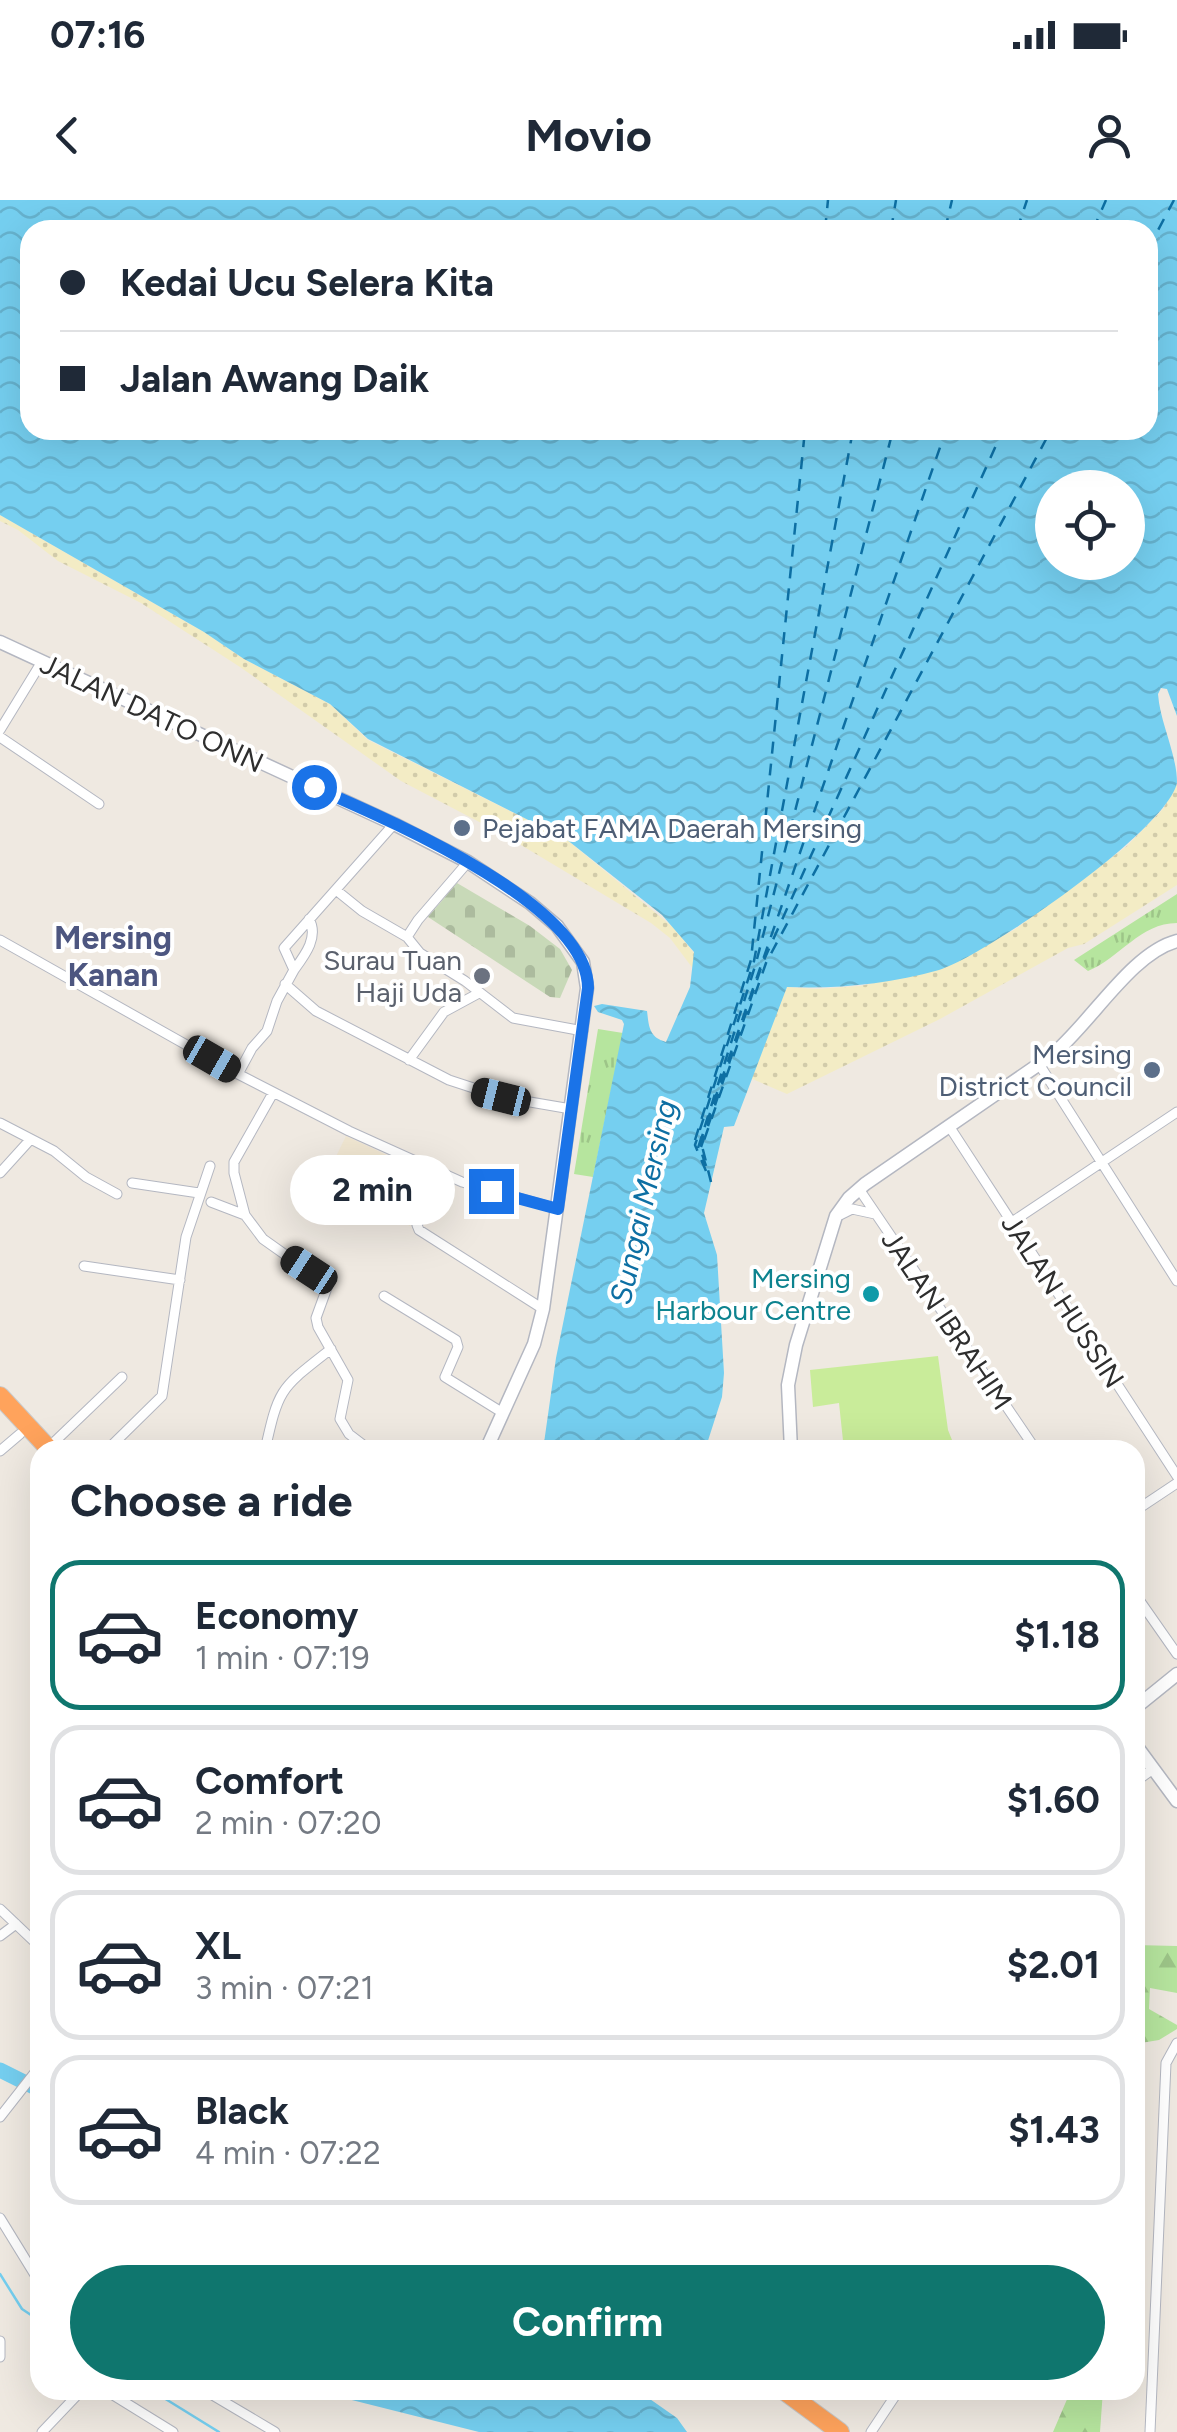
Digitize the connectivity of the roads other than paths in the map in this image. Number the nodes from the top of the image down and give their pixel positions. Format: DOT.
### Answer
graph roads {
  1 [pos="0,642"];
  2 [pos="41,663"];
  3 [pos="0,733"];
  4 [pos="99,804"];
  5 [pos="394,824"];
  6 [pos="468,862"];
  7 [pos="336,890"];
  8 [pos="308,919"];
  9 [pos="407,936"];
  10 [pos="0,940"];
  11 [pos="1177,941"];
  12 [pos="294,970"];
  13 [pos="285,984"];
  14 [pos="479,993"];
  15 [pos="583,1031"];
  16 [pos="408,1060"];
  17 [pos="1038,1064"];
  18 [pos="238,1074"];
  19 [pos="273,1093"];
  20 [pos="572,1110"];
  21 [pos="1177,1112"];
  22 [pos="0,1123"];
  23 [pos="949,1126"];
  24 [pos="29,1141"];
  25 [pos="1100,1162"];
  26 [pos="210,1166"];
  27 [pos="0,1172"];
  28 [pos="440,1174"];
  29 [pos="132,1183"];
  30 [pos="859,1189"];
  31 [pos="117,1194"];
  32 [pos="199,1194"];
  33 [pos="211,1202"];
  34 [pos="558,1209"];
  35 [pos="875,1214"];
  36 [pos="246,1215"];
  37 [pos="836,1216"];
  38 [pos="1012,1222"];
  39 [pos="84,1266"];
  40 [pos="180,1280"];
  41 [pos="1177,1282"];
  42 [pos="384,1296"];
  43 [pos="543,1309"];
  44 [pos="331,1349"];
  45 [pos="122,1378"];
  46 [pos="0,1396"];
  47 [pos="0,1412"];
  48 [pos="504,1412"];
  49 [pos="37,1440"];
  50 [pos="57,1440"];
  51 [pos="117,1440"];
  52 [pos="267,1440"];
  53 [pos="359,1440"];
  54 [pos="491,1440"];
  55 [pos="791,1440"];
  56 [pos="1029,1440"];
  57 [pos="7,1443"];
  58 [pos="1177,1476"];
  59 [pos="1177,1483"];
  60 [pos="1145,1504"];
  61 [pos="1145,1608"];
  62 [pos="1177,1654"];
  63 [pos="1177,1674"];
  64 [pos="1145,1700"];
  65 [pos="1145,1757"];
  66 [pos="1154,1769"];
  67 [pos="1145,1775"];
  68 [pos="1177,1800"];
  69 [pos="0,1909"];
  70 [pos="16,1924"];
  71 [pos="0,1936"];
  72 [pos="30,1937"];
  73 [pos="1177,2043"];
  74 [pos="30,2079"];
  75 [pos="2,2114"];
  76 [pos="0,2218"];
  77 [pos="30,2266"];
  78 [pos="0,2341"];
  79 [pos="0,2357"];
  80 [pos="72,2400"];
  81 [pos="121,2400"];
  82 [pos="221,2400"];
  83 [pos="779,2400"];
  84 [pos="796,2400"];
  85 [pos="892,2400"];
  86 [pos="42,2432"];
  87 [pos="173,2432"];
  88 [pos="276,2432"];
  89 [pos="822,2432"];
  90 [pos="840,2432"];
  91 [pos="871,2432"];
  92 [pos="1150,2432"];
  1 -- 2 [label="main road, JALAN DATO ONN"];
  2 -- 3 [label="street"];
  2 -- 5 [label="main road, JALAN DATO ONN"];
  3 -- 4 [label="street"];
  5 -- 6 [label="main road, JALAN DATO ONN"];
  5 -- 7 [label="street"];
  6 -- 9 [label="street"];
  6 -- 15 [label="main road, JALAN DATO ONN"];
  7 -- 8 [label="street"];
  7 -- 9 [label="street"];
  8 -- 12 [label="street"];
  8 -- 12 [label="street"];
  9 -- 14 [label="street"];
  10 -- 18 [label="street"];
  11 -- 17 [label="main road"];
  12 -- 13 [label="street"];
  13 -- 16 [label="street"];
  13 -- 18 [label="street"];
  14 -- 15 [label="street"];
  14 -- 16 [label="street"];
  15 -- 20 [label="main road, JALAN DATO ONN"];
  16 -- 20 [label="street"];
  17 -- 23 [label="main road"];
  17 -- 25 [label="street"];
  18 -- 19 [label="street"];
  19 -- 28 [label="street"];
  19 -- 36 [label="street"];
  20 -- 34 [label="main road, JALAN DATO ONN"];
  21 -- 25 [label="street"];
  22 -- 24 [label="street"];
  23 -- 30 [label="main road"];
  23 -- 38 [label="street, JALAN HUSSIN"];
  24 -- 27 [label="street"];
  24 -- 31 [label="street"];
  25 -- 38 [label="street"];
  25 -- 41 [label="street"];
  26 -- 32 [label="street"];
  28 -- 34 [label="street"];
  28 -- 43 [label="street"];
  29 -- 32 [label="street"];
  30 -- 35 [label="street, JALAN IBRAHIM"];
  30 -- 37 [label="main road"];
  32 -- 40 [label="street"];
  33 -- 36 [label="street"];
  34 -- 43 [label="main road, JALAN DATO ONN"];
  35 -- 37 [label="street"];
  35 -- 56 [label="street, JALAN IBRAHIM"];
  36 -- 44 [label="street"];
  37 -- 55 [label="main road"];
  38 -- 58 [label="street, JALAN HUSSIN"];
  39 -- 40 [label="street"];
  40 -- 51 [label="street"];
  42 -- 48 [label="street"];
  43 -- 48 [label="main road, JALAN DATO ONN"];
  44 -- 52 [label="street"];
  44 -- 53 [label="street"];
  45 -- 50 [label="street"];
  46 -- 49 [label="highway"];
  47 -- 57 [label="highway"];
  48 -- 54 [label="main road, JALAN DATO ONN"];
  59 -- 60 [label="street"];
  61 -- 62 [label="street"];
  63 -- 64 [label="main road"];
  65 -- 66 [label="main road"];
  66 -- 67 [label="street"];
  66 -- 68 [label="main road"];
  69 -- 70 [label="street"];
  70 -- 71 [label="street"];
  70 -- 72 [label="street"];
  73 -- 92 [label="street"];
  74 -- 75 [label="street"];
  76 -- 77 [label="street"];
  78 -- 79 [label="street"];
  80 -- 86 [label="street"];
  81 -- 87 [label="street"];
  82 -- 88 [label="street"];
  83 -- 89 [label="highway"];
  84 -- 90 [label="highway"];
  85 -- 91 [label="street"];
}
